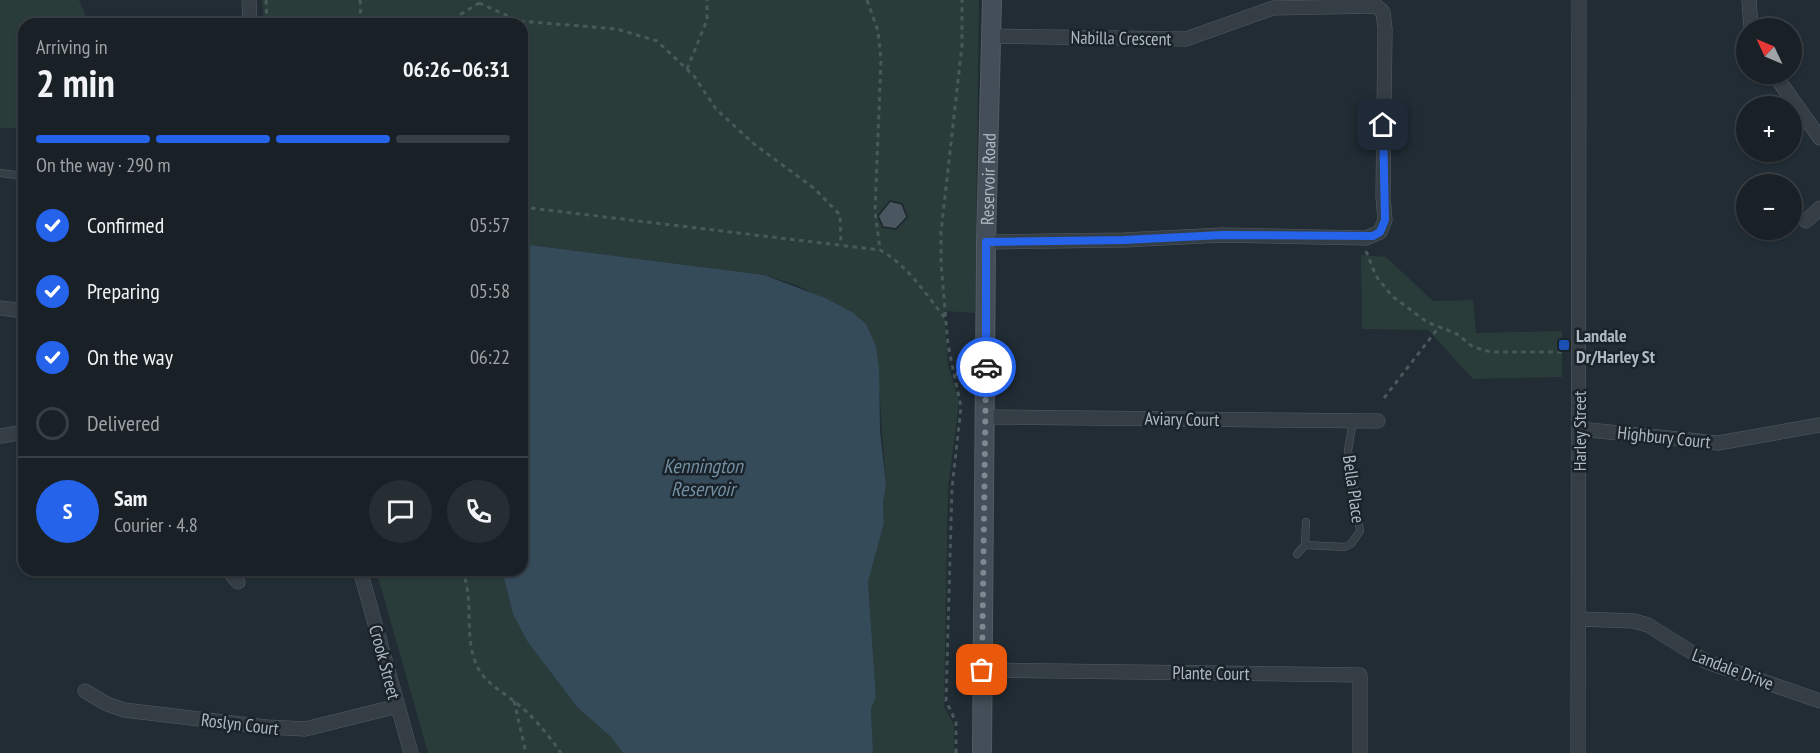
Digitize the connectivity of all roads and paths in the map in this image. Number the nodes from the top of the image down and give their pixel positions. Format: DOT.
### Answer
graph roads {
  1 [pos="249,0"];
  2 [pos="266,0"];
  3 [pos="360,0"];
  4 [pos="707,0"];
  5 [pos="867,0"];
  6 [pos="962,0"];
  7 [pos="987,0"];
  8 [pos="992,0"];
  9 [pos="1579,0"];
  10 [pos="1749,0"];
  11 [pos="478,1"];
  12 [pos="250,18"];
  13 [pos="267,18"];
  14 [pos="361,18"];
  15 [pos="454,18"];
  16 [pos="513,18"];
  17 [pos="1750,18"];
  18 [pos="528,22"];
  19 [pos="990,36"];
  20 [pos="687,69"];
  21 [pos="1781,84"];
  22 [pos="1820,138"];
  23 [pos="0,173"];
  24 [pos="18,175"];
  25 [pos="528,208"];
  26 [pos="1820,208"];
  27 [pos="1806,220"];
  28 [pos="1366,238"];
  29 [pos="986,242"];
  30 [pos="841,244"];
  31 [pos="880,250"];
  32 [pos="0,308"];
  33 [pos="18,310"];
  34 [pos="947,321"];
  35 [pos="1439,327"];
  36 [pos="1579,352"];
  37 [pos="1384,398"];
  38 [pos="985,417"];
  39 [pos="1353,421"];
  40 [pos="1378,422"];
  41 [pos="1820,425"];
  42 [pos="1579,429"];
  43 [pos="18,433"];
  44 [pos="0,436"];
  45 [pos="1305,522"];
  46 [pos="1305,545"];
  47 [pos="1297,554"];
  48 [pos="233,576"];
  49 [pos="362,576"];
  50 [pos="464,576"];
  51 [pos="238,582"];
  52 [pos="1579,619"];
  53 [pos="982,670"];
  54 [pos="85,692"];
  55 [pos="514,701"];
  56 [pos="1820,701"];
  57 [pos="398,706"];
  58 [pos="411,753"];
  59 [pos="526,753"];
  60 [pos="561,753"];
  61 [pos="956,753"];
  62 [pos="982,753"];
  63 [pos="1360,753"];
  64 [pos="1578,753"];
  1 -- 12 [label="street"];
  2 -- 13 [label="path"];
  3 -- 14 [label="path"];
  4 -- 20 [label="path"];
  5 -- 31 [label="path"];
  6 -- 34 [label="path"];
  7 -- 19 [label="main road, Reservoir Road"];
  8 -- 19 [label="main road, Reservoir Road"];
  9 -- 36 [label="street, Harley Street"];
  10 -- 17 [label="street"];
  11 -- 15 [label="path"];
  11 -- 16 [label="path"];
  18 -- 20 [label="path"];
  19 -- 28 [label="street, Nabilla Crescent"];
  19 -- 29 [label="main road, Reservoir Road"];
  20 -- 30 [label="path"];
  21 -- 22 [label="street"];
  23 -- 24 [label="lane"];
  25 -- 30 [label="path"];
  26 -- 27 [label="street"];
  28 -- 29 [label="street"];
  28 -- 35 [label="path"];
  29 -- 38 [label="main road, Reservoir Road"];
  30 -- 31 [label="path"];
  31 -- 34 [label="path"];
  32 -- 33 [label="street"];
  34 -- 61 [label="path"];
  35 -- 36 [label="path"];
  35 -- 37 [label="path"];
  36 -- 42 [label="street, Harley Street"];
  38 -- 39 [label="street, Aviary Court"];
  38 -- 53 [label="main road, Reservoir Road"];
  39 -- 40 [label="street, Aviary Court"];
  39 -- 46 [label="lane, Bella Place"];
  41 -- 42 [label="street, Highbury Court"];
  42 -- 52 [label="street, Harley Street"];
  43 -- 44 [label="street"];
  45 -- 46 [label="lane"];
  46 -- 47 [label="lane"];
  48 -- 51 [label="street"];
  49 -- 57 [label="street, Crook Street"];
  50 -- 55 [label="path"];
  52 -- 56 [label="street, Landale Drive"];
  52 -- 64 [label="street, Harley Street"];
  53 -- 62 [label="main road, Reservoir Road"];
  53 -- 63 [label="street, Plante Court"];
  54 -- 57 [label="street, Roslyn Court"];
  55 -- 59 [label="path"];
  55 -- 60 [label="path"];
  57 -- 58 [label="street, Crook Street"];
}
